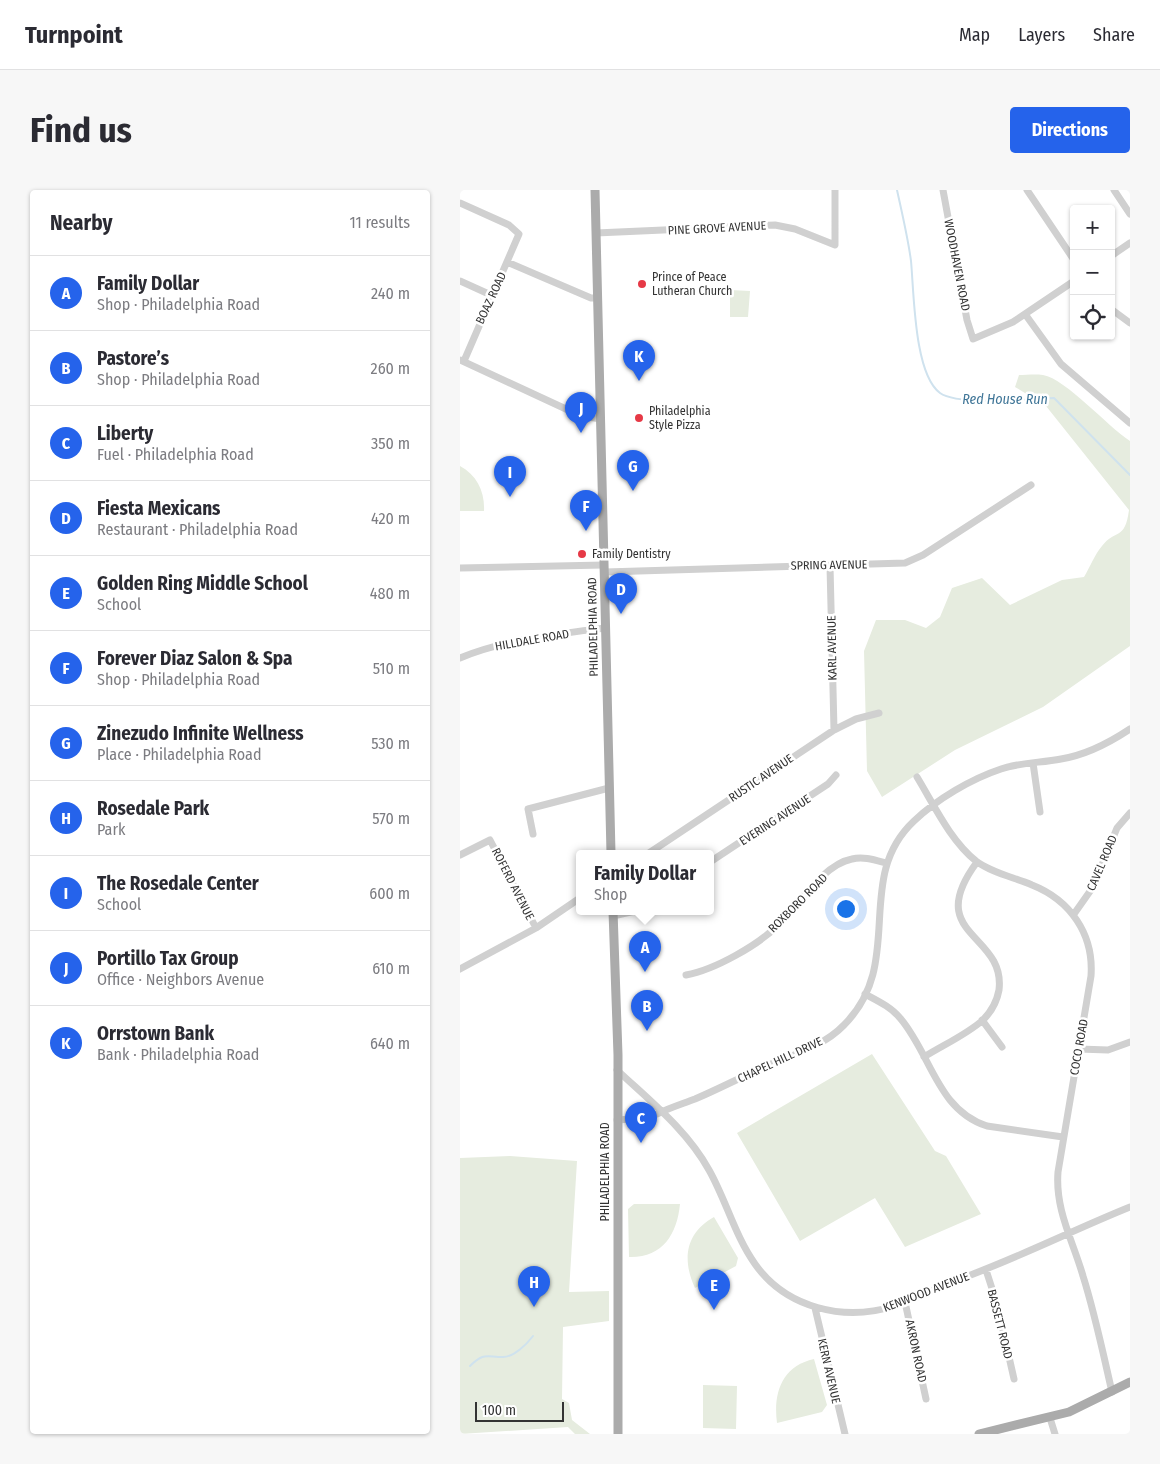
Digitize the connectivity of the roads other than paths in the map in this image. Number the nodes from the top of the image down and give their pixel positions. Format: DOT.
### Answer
graph roads {
  1 [pos="595,190"];
  2 [pos="835,190"];
  3 [pos="943,190"];
  4 [pos="1028,190"];
  5 [pos="1114,190"];
  6 [pos="460,203"];
  7 [pos="1130,214"];
  8 [pos="596,233"];
  9 [pos="1130,243"];
  10 [pos="1115,253"];
  11 [pos="1070,254"];
  12 [pos="507,262"];
  13 [pos="460,280"];
  14 [pos="1070,284"];
  15 [pos="491,295"];
  16 [pos="597,298"];
  17 [pos="1115,312"];
  18 [pos="1025,314"];
  19 [pos="1130,323"];
  20 [pos="462,361"];
  21 [pos="601,419"];
  22 [pos="1130,423"];
  23 [pos="1031,485"];
  24 [pos="830,566"];
  25 [pos="460,568"];
  26 [pos="605,568"];
  27 [pos="606,628"];
  28 [pos="460,658"];
  29 [pos="879,713"];
  30 [pos="1130,729"];
  31 [pos="834,730"];
  32 [pos="1033,763"];
  33 [pos="836,775"];
  34 [pos="917,777"];
  35 [pos="609,788"];
  36 [pos="934,805"];
  37 [pos="1040,812"];
  38 [pos="1130,813"];
  39 [pos="533,834"];
  40 [pos="611,850"];
  41 [pos="653,850"];
  42 [pos="460,855"];
  43 [pos="714,859"];
  44 [pos="977,862"];
  45 [pos="886,863"];
  46 [pos="576,901"];
  47 [pos="1074,914"];
  48 [pos="613,915"];
  49 [pos="536,928"];
  50 [pos="460,969"];
  51 [pos="686,975"];
  52 [pos="865,994"];
  53 [pos="982,1020"];
  54 [pos="1130,1042"];
  55 [pos="1002,1047"];
  56 [pos="1079,1049"];
  57 [pos="924,1057"];
  58 [pos="617,1070"];
  59 [pos="662,1112"];
  60 [pos="617,1120"];
  61 [pos="1063,1137"];
  62 [pos="1130,1207"];
  63 [pos="1068,1233"];
  64 [pos="986,1270"];
  65 [pos="905,1302"];
  66 [pos="814,1308"];
  67 [pos="1014,1379"];
  68 [pos="1130,1382"];
  69 [pos="1112,1392"];
  70 [pos="926,1400"];
  71 [pos="1050,1418"];
  72 [pos="992,1433"];
  73 [pos="618,1434"];
  74 [pos="845,1434"];
  75 [pos="979,1434"];
  76 [pos="1055,1434"];
  1 -- 8 [label="main road, PHILADELPHIA ROAD"];
  2 -- 8 [label="street, PINE GROVE AVENUE"];
  3 -- 18 [label="street, WOODHAVEN ROAD"];
  4 -- 11 [label="street"];
  5 -- 7 [label="street"];
  6 -- 12 [label="street, BOAZ ROAD"];
  8 -- 16 [label="main road, PHILADELPHIA ROAD"];
  9 -- 10 [label="street"];
  12 -- 15 [label="street, BOAZ ROAD"];
  12 -- 16 [label="street"];
  13 -- 15 [label="street"];
  14 -- 18 [label="street"];
  15 -- 20 [label="street, BOAZ ROAD"];
  16 -- 21 [label="main road, PHILADELPHIA ROAD"];
  17 -- 19 [label="street"];
  18 -- 22 [label="street"];
  20 -- 21 [label="street"];
  21 -- 26 [label="main road, PHILADELPHIA ROAD"];
  23 -- 24 [label="street, SPRING AVENUE"];
  24 -- 26 [label="street, SPRING AVENUE"];
  24 -- 31 [label="street, KARL AVENUE"];
  25 -- 26 [label="street, SPRING AVENUE"];
  26 -- 27 [label="main road, PHILADELPHIA ROAD"];
  27 -- 28 [label="street, HILLDALE ROAD"];
  27 -- 35 [label="main road, PHILADELPHIA ROAD"];
  29 -- 31 [label="street, RUSTIC AVENUE"];
  30 -- 32 [label="street, CHAPEL HILL DRIVE"];
  31 -- 41 [label="street, RUSTIC AVENUE"];
  32 -- 36 [label="street, CHAPEL HILL DRIVE"];
  32 -- 37 [label="street"];
  33 -- 43 [label="street, EVERING AVENUE"];
  34 -- 36 [label="street, COCO ROAD"];
  35 -- 39 [label="street"];
  35 -- 40 [label="main road, PHILADELPHIA ROAD"];
  36 -- 44 [label="street, COCO ROAD"];
  36 -- 45 [label="street, CHAPEL HILL DRIVE"];
  38 -- 47 [label="street, CAVEL ROAD"];
  42 -- 49 [label="street, ROFERD AVENUE"];
  44 -- 47 [label="street, COCO ROAD"];
  44 -- 53 [label="street"];
  45 -- 51 [label="street, ROXBORO ROAD"];
  45 -- 52 [label="street, CHAPEL HILL DRIVE"];
  46 -- 49 [label="street"];
  47 -- 56 [label="street, COCO ROAD"];
  48 -- 58 [label="main road, PHILADELPHIA ROAD"];
  49 -- 50 [label="street"];
  52 -- 57 [label="street"];
  52 -- 59 [label="street, CHAPEL HILL DRIVE"];
  53 -- 55 [label="street"];
  53 -- 57 [label="street"];
  54 -- 56 [label="street"];
  56 -- 61 [label="street, COCO ROAD"];
  57 -- 61 [label="street"];
  58 -- 59 [label="street, KENWOOD AVENUE"];
  58 -- 60 [label="main road, PHILADELPHIA ROAD"];
  59 -- 60 [label="street, CHAPEL HILL DRIVE"];
  59 -- 66 [label="street, KENWOOD AVENUE"];
  60 -- 73 [label="main road, PHILADELPHIA ROAD"];
  61 -- 63 [label="street, COCO ROAD"];
  62 -- 63 [label="street, KENWOOD AVENUE"];
  63 -- 64 [label="street, KENWOOD AVENUE"];
  63 -- 69 [label="street, COCO ROAD"];
  64 -- 65 [label="street, KENWOOD AVENUE"];
  64 -- 67 [label="street, BASSETT ROAD"];
  65 -- 66 [label="street, KENWOOD AVENUE"];
  65 -- 70 [label="street, AKRON ROAD"];
  66 -- 74 [label="street, KERN AVENUE"];
  68 -- 69 [label="main road"];
  69 -- 71 [label="main road"];
  71 -- 72 [label="main road"];
  71 -- 76 [label="street"];
  72 -- 75 [label="main road"];
}
